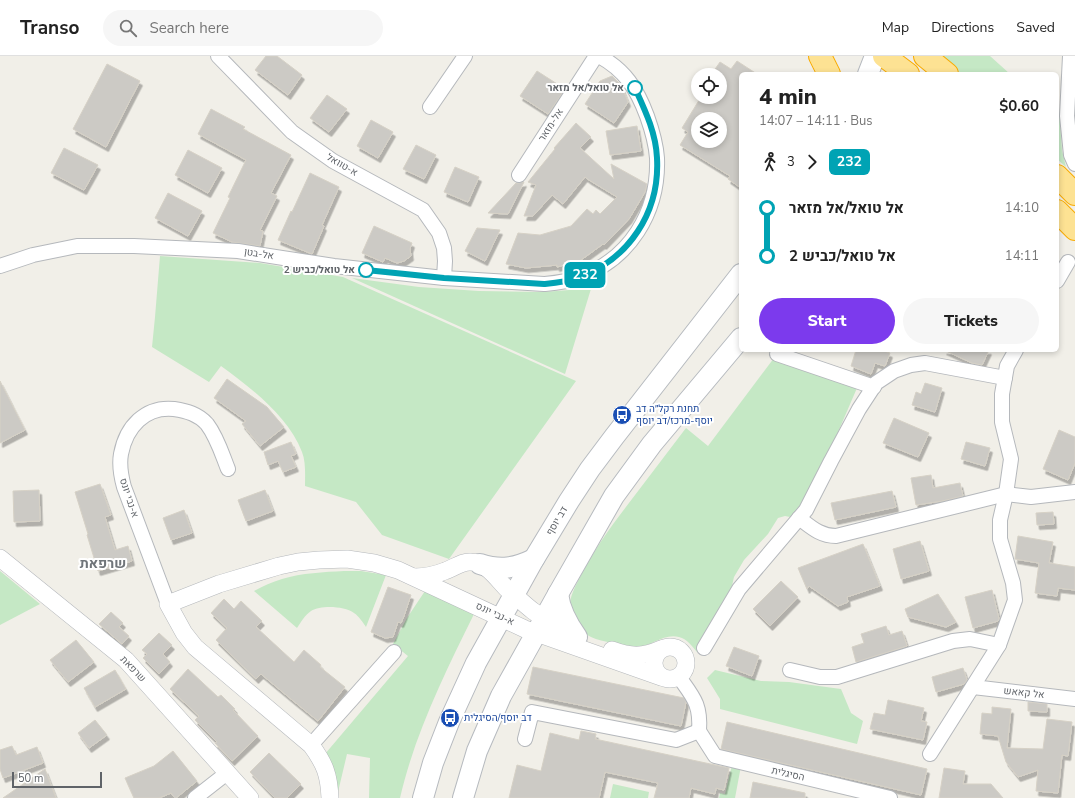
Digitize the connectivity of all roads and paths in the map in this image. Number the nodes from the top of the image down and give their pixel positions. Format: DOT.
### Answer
graph roads {
  1 [pos="218,56"];
  2 [pos="465,56"];
  3 [pos="598,56"];
  4 [pos="820,56"];
  5 [pos="875,56"];
  6 [pos="884,56"];
  7 [pos="924,56"];
  8 [pos="1071,58"];
  9 [pos="828,72"];
  10 [pos="869,72"];
  11 [pos="905,72"];
  12 [pos="917,72"];
  13 [pos="944,72"];
  14 [pos="430,107"];
  15 [pos="1075,164"];
  16 [pos="519,175"];
  17 [pos="1059,178"];
  18 [pos="1075,194"];
  19 [pos="1059,213"];
  20 [pos="1075,229"];
  21 [pos="1068,262"];
  22 [pos="0,266"];
  23 [pos="739,277"];
  24 [pos="444,278"];
  25 [pos="1059,278"];
  26 [pos="739,340"];
  27 [pos="1015,352"];
  28 [pos="777,354"];
  29 [pos="1005,378"];
  30 [pos="874,387"];
  31 [pos="228,469"];
  32 [pos="1075,492"];
  33 [pos="1006,494"];
  34 [pos="799,518"];
  35 [pos="0,558"];
  36 [pos="534,559"];
  37 [pos="480,564"];
  38 [pos="456,567"];
  39 [pos="415,577"];
  40 [pos="558,594"];
  41 [pos="454,595"];
  42 [pos="514,595"];
  43 [pos="168,604"];
  44 [pos="501,618"];
  45 [pos="540,626"];
  46 [pos="577,637"];
  47 [pos="999,645"];
  48 [pos="704,648"];
  49 [pos="661,649"];
  50 [pos="394,652"];
  51 [pos="790,670"];
  52 [pos="679,676"];
  53 [pos="661,677"];
  54 [pos="973,687"];
  55 [pos="1075,699"];
  56 [pos="699,730"];
  57 [pos="525,739"];
  58 [pos="311,745"];
  59 [pos="930,754"];
  60 [pos="227,772"];
  61 [pos="195,798"];
  62 [pos="250,798"];
  63 [pos="330,798"];
  64 [pos="423,798"];
  65 [pos="463,798"];
  66 [pos="890,798"];
  1 -- 24 [label="street, א-טוואל"];
  2 -- 14 [label="street"];
  3 -- 16 [label="street, אל-מזאר"];
  3 -- 24 [label="street, אל-בטן"];
  4 -- 9 [label="highway"];
  5 -- 10 [label="main road"];
  6 -- 11 [label="highway"];
  7 -- 12 [label="main road"];
  7 -- 13 [label="highway"];
  8 -- 15 [label="street"];
  17 -- 18 [label="highway"];
  19 -- 20 [label="highway"];
  21 -- 25 [label="street"];
  22 -- 24 [label="street, אל-בטן"];
  23 -- 36 [label="main road, דב יוסף"];
  26 -- 40 [label="main road"];
  27 -- 29 [label="street"];
  28 -- 30 [label="street"];
  29 -- 30 [label="street"];
  29 -- 33 [label="street"];
  30 -- 34 [label="street"];
  31 -- 43 [label="street, א-נבי יונס"];
  32 -- 33 [label="street"];
  33 -- 34 [label="street"];
  33 -- 47 [label="street"];
  34 -- 48 [label="street"];
  35 -- 60 [label="street, שרפאת"];
  36 -- 37 [label="main road"];
  36 -- 42 [label="main road, דב יוסף"];
  37 -- 38 [label="street, א-נבי יונס"];
  37 -- 42 [label="street"];
  38 -- 39 [label="street, א-נבי יונס"];
  38 -- 41 [label="street"];
  39 -- 41 [label="street, א-נבי יונס"];
  39 -- 43 [label="street, א-נבי יונס"];
  40 -- 45 [label="main road"];
  40 -- 46 [label="main road"];
  41 -- 44 [label="street, א-נבי יונס"];
  42 -- 44 [label="main road, דב יוסף"];
  42 -- 45 [label="street"];
  43 -- 58 [label="street, א-נבי יונס"];
  44 -- 45 [label="street, א-נבי יונס"];
  44 -- 64 [label="main road, דב יוסף"];
  45 -- 46 [label="street"];
  45 -- 53 [label="street"];
  45 -- 65 [label="main road"];
  46 -- 49 [label="street"];
  47 -- 51 [label="street"];
  47 -- 54 [label="street"];
  49 -- 52 [label="street"];
  49 -- 53 [label="street"];
  50 -- 58 [label="street"];
  52 -- 53 [label="street"];
  52 -- 56 [label="street, הסיגלית"];
  54 -- 55 [label="street, אל קאאש"];
  54 -- 59 [label="street"];
  56 -- 57 [label="street"];
  56 -- 66 [label="street, הסיגלית"];
  58 -- 63 [label="street, א-נבי יונס"];
  60 -- 61 [label="street"];
  60 -- 62 [label="street, שרפאת"];
}
